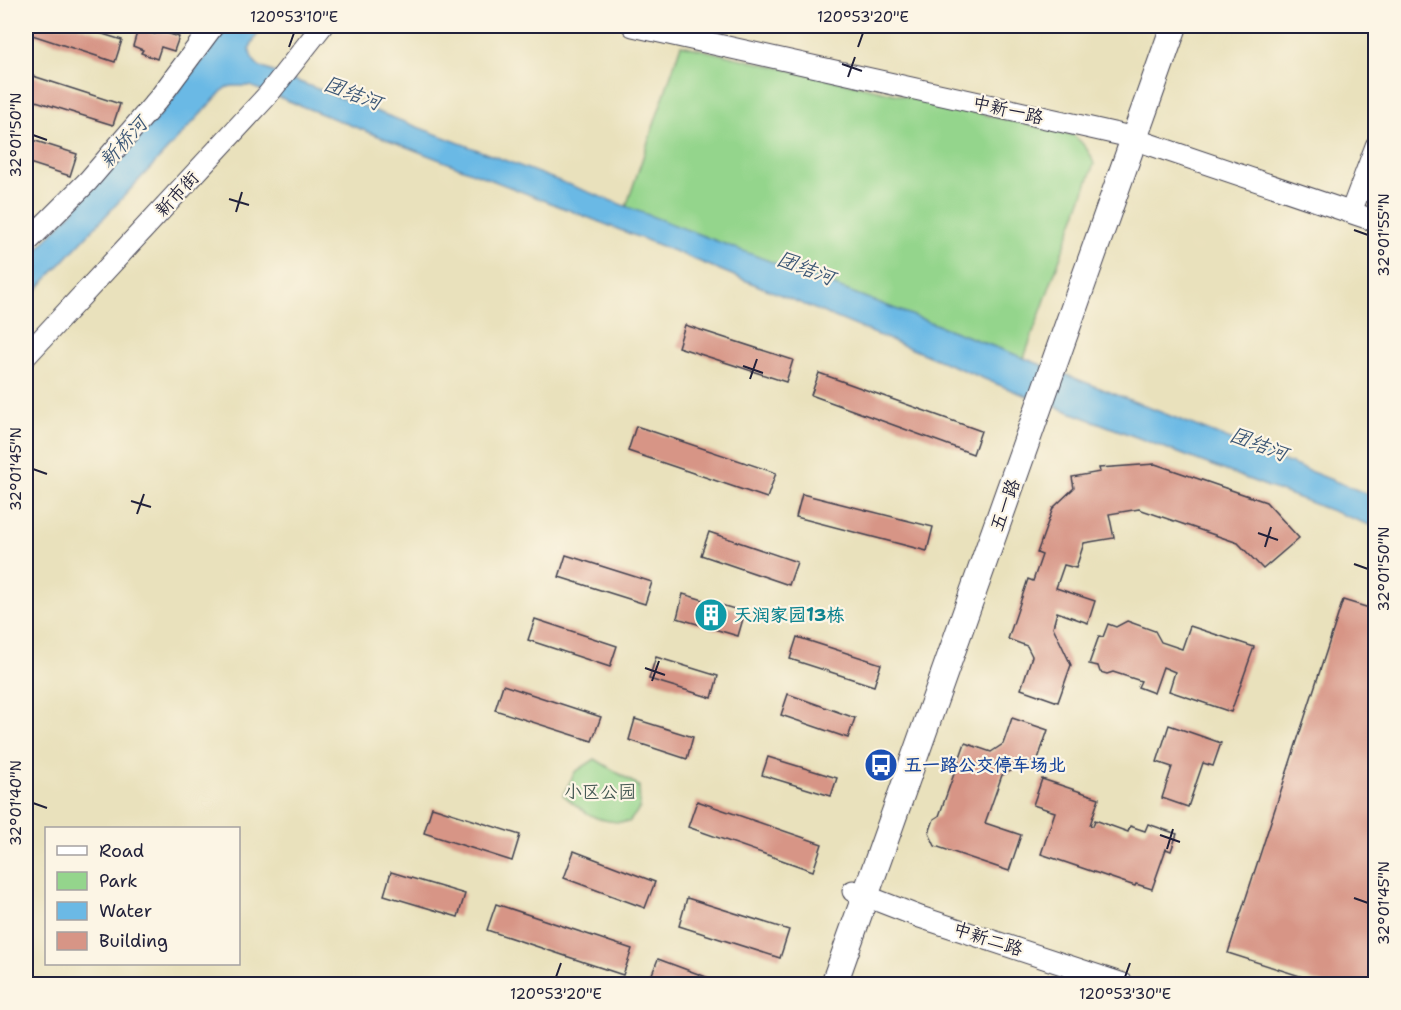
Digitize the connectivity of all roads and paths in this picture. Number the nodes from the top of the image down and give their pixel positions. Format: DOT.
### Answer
graph roads {
  1 [pos="213,26"];
  2 [pos="322,26"];
  3 [pos="633,26"];
  4 [pos="1162,26"];
  5 [pos="1174,26"];
  6 [pos="1129,137"];
  7 [pos="1376,146"];
  8 [pos="1351,212"];
  9 [pos="1376,221"];
  10 [pos="26,243"];
  11 [pos="26,356"];
  12 [pos="860,894"];
  13 [pos="823,984"];
  14 [pos="834,984"];
  15 [pos="1123,984"];
  1 -- 10 [label="street"];
  2 -- 11 [label="street, 新市街"];
  3 -- 6 [label="street, 中新一路"];
  4 -- 6 [label="main road, 五一路"];
  5 -- 6 [label="main road, 五一路"];
  6 -- 8 [label="street, 中新一路"];
  6 -- 12 [label="main road, 五一路"];
  7 -- 8 [label="street"];
  8 -- 9 [label="street, 中新一路"];
  12 -- 13 [label="main road, 五一路"];
  12 -- 14 [label="main road, 五一路"];
  12 -- 15 [label="street, 中新二路"];
}
